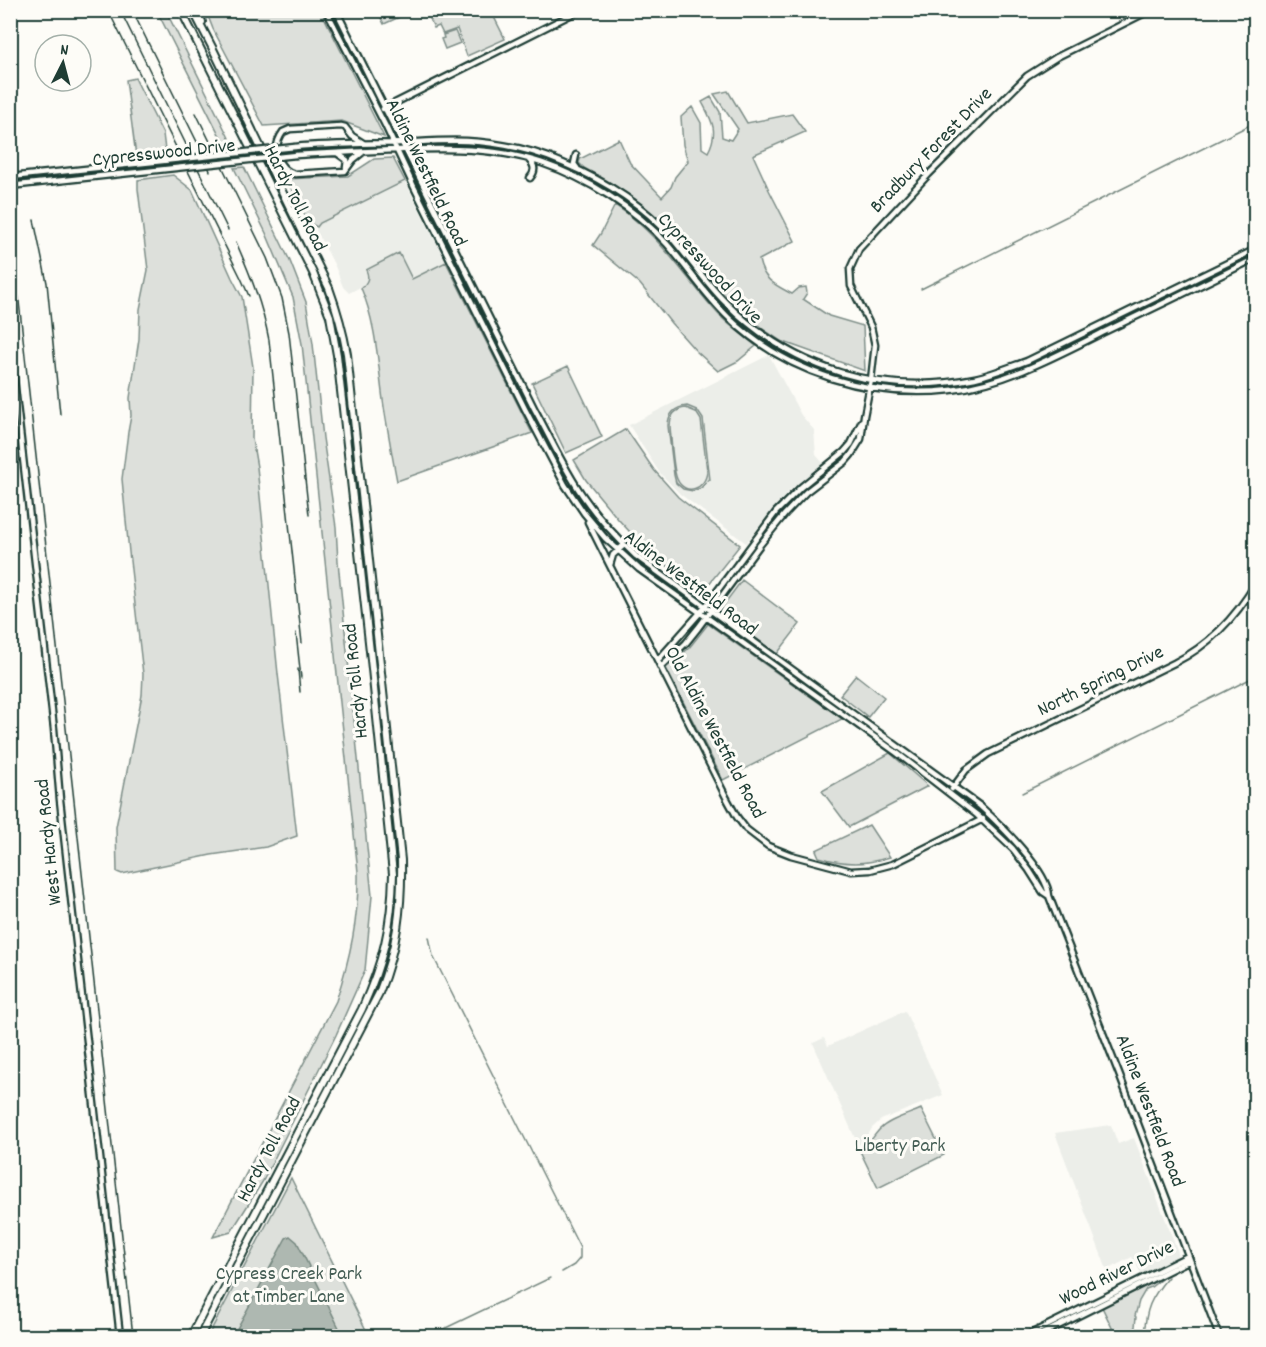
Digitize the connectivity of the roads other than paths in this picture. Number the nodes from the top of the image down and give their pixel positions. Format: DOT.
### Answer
graph roads {
  1 [pos="181,10"];
  2 [pos="193,10"];
  3 [pos="198,10"];
  4 [pos="335,10"];
  5 [pos="580,10"];
  6 [pos="1151,10"];
  7 [pos="327,12"];
  8 [pos="212,47"];
  9 [pos="360,60"];
  10 [pos="353,63"];
  11 [pos="385,108"];
  12 [pos="378,111"];
  13 [pos="385,125"];
  14 [pos="346,130"];
  15 [pos="481,142"];
  16 [pos="363,143"];
  17 [pos="379,143"];
  18 [pos="393,143"];
  19 [pos="401,143"];
  20 [pos="340,144"];
  21 [pos="420,149"];
  22 [pos="397,150"];
  23 [pos="405,150"];
  24 [pos="480,150"];
  25 [pos="364,151"];
  26 [pos="337,153"];
  27 [pos="576,156"];
  28 [pos="527,159"];
  29 [pos="414,168"];
  30 [pos="345,171"];
  31 [pos="582,172"];
  32 [pos="10,177"];
  33 [pos="530,178"];
  34 [pos="10,186"];
  35 [pos="613,189"];
  36 [pos="606,194"];
  37 [pos="665,231"];
  38 [pos="658,235"];
  39 [pos="1256,249"];
  40 [pos="1256,258"];
  41 [pos="472,282"];
  42 [pos="710,285"];
  43 [pos="464,286"];
  44 [pos="703,289"];
  45 [pos="1111,321"];
  46 [pos="1114,327"];
  47 [pos="756,329"];
  48 [pos="751,336"];
  49 [pos="10,344"];
  50 [pos="812,362"];
  51 [pos="808,370"];
  52 [pos="871,380"];
  53 [pos="950,382"];
  54 [pos="869,388"];
  55 [pos="951,390"];
  56 [pos="864,416"];
  57 [pos="560,455"];
  58 [pos="552,458"];
  59 [pos="819,472"];
  60 [pos="824,478"];
  61 [pos="584,513"];
  62 [pos="753,542"];
  63 [pos="624,544"];
  64 [pos="759,546"];
  65 [pos="618,550"];
  66 [pos="610,565"];
  67 [pos="655,570"];
  68 [pos="650,576"];
  69 [pos="1256,582"];
  70 [pos="706,606"];
  71 [pos="712,611"];
  72 [pos="701,612"];
  73 [pos="707,617"];
  74 [pos="758,645"];
  75 [pos="754,650"];
  76 [pos="658,660"];
  77 [pos="661,667"];
  78 [pos="794,671"];
  79 [pos="790,676"];
  80 [pos="862,724"];
  81 [pos="902,753"];
  82 [pos="953,787"];
  83 [pos="949,793"];
  84 [pos="991,816"];
  85 [pos="982,820"];
  86 [pos="1049,896"];
  87 [pos="1189,1258"];
  88 [pos="1117,1294"];
  89 [pos="580,1335"];
  90 [pos="120,1336"];
  91 [pos="191,1336"];
  92 [pos="200,1336"];
  93 [pos="590,1336"];
  94 [pos="1026,1336"];
  95 [pos="1038,1336"];
  96 [pos="1219,1336"];
  1 -- 91 [label="highway, Hardy Toll Road"];
  2 -- 8 [label="highway, Hardy Toll Road"];
  3 -- 8 [label="highway"];
  4 -- 7 [label="main road"];
  4 -- 9 [label="main road, Aldine Westfield Road"];
  5 -- 11 [label="main road"];
  6 -- 52 [label="main road, Bradbury Forest Drive"];
  7 -- 10 [label="main road, Aldine Westfield Road"];
  8 -- 92 [label="highway, Hardy Toll Road"];
  9 -- 10 [label="main road"];
  9 -- 11 [label="main road, Aldine Westfield Road"];
  10 -- 12 [label="main road, Aldine Westfield Road"];
  11 -- 12 [label="main road"];
  11 -- 19 [label="main road, Aldine Westfield Road"];
  12 -- 13 [label="main road, Aldine Westfield Road"];
  13 -- 17 [label="main road"];
  13 -- 18 [label="main road, Aldine Westfield Road"];
  14 -- 16 [label="main road"];
  14 -- 20 [label="main road"];
  14 -- 30 [label="main road"];
  15 -- 19 [label="main road, Cypresswood Drive"];
  15 -- 24 [label="main road"];
  15 -- 31 [label="main road, Cypresswood Drive"];
  16 -- 17 [label="main road, Cypresswood Drive"];
  16 -- 20 [label="main road, Cypresswood Drive"];
  17 -- 18 [label="main road, Cypresswood Drive"];
  18 -- 19 [label="main road, Cypresswood Drive"];
  18 -- 22 [label="main road, Aldine Westfield Road"];
  19 -- 23 [label="main road, Aldine Westfield Road"];
  20 -- 32 [label="main road, Cypresswood Drive, bridge"];
  21 -- 23 [label="main road, Cypresswood Drive"];
  21 -- 24 [label="main road, Cypresswood Drive"];
  21 -- 29 [label="main road"];
  22 -- 23 [label="main road, Cypresswood Drive"];
  22 -- 25 [label="main road, Cypresswood Drive"];
  22 -- 43 [label="main road, Aldine Westfield Road"];
  23 -- 29 [label="main road, Aldine Westfield Road"];
  24 -- 28 [label="main road, Cypresswood Drive"];
  25 -- 26 [label="main road, Cypresswood Drive"];
  25 -- 30 [label="main road"];
  26 -- 30 [label="main road"];
  26 -- 34 [label="main road, Cypresswood Drive, bridge"];
  27 -- 31 [label="main road"];
  28 -- 33 [label="main road"];
  28 -- 36 [label="main road, Cypresswood Drive"];
  29 -- 41 [label="main road, Aldine Westfield Road"];
  31 -- 35 [label="main road, Cypresswood Drive"];
  35 -- 36 [label="main road"];
  35 -- 37 [label="main road, Cypresswood Drive"];
  36 -- 38 [label="main road, Cypresswood Drive"];
  37 -- 38 [label="main road"];
  37 -- 42 [label="main road, Cypresswood Drive"];
  38 -- 44 [label="main road, Cypresswood Drive"];
  39 -- 45 [label="main road, Cypresswood Drive"];
  40 -- 46 [label="main road, Cypresswood Drive"];
  41 -- 43 [label="main road"];
  41 -- 57 [label="main road, Aldine Westfield Road"];
  42 -- 44 [label="main road"];
  42 -- 47 [label="main road, Cypresswood Drive"];
  43 -- 58 [label="main road, Aldine Westfield Road"];
  44 -- 48 [label="main road, Cypresswood Drive"];
  45 -- 46 [label="main road"];
  45 -- 53 [label="main road, Cypresswood Drive"];
  46 -- 55 [label="main road, Cypresswood Drive"];
  47 -- 48 [label="main road"];
  47 -- 50 [label="main road, Cypresswood Drive"];
  48 -- 51 [label="main road, Cypresswood Drive"];
  49 -- 90 [label="main road, West Hardy Road"];
  50 -- 51 [label="main road"];
  50 -- 52 [label="main road, Cypresswood Drive"];
  51 -- 54 [label="main road, Cypresswood Drive"];
  52 -- 53 [label="main road, Cypresswood Drive"];
  52 -- 54 [label="main road, Bradbury Forest Drive"];
  53 -- 55 [label="main road"];
  54 -- 55 [label="main road, Cypresswood Drive"];
  54 -- 56 [label="main road, Bradbury Forest Drive"];
  56 -- 59 [label="main road"];
  56 -- 60 [label="main road"];
  57 -- 58 [label="main road"];
  57 -- 63 [label="main road, Aldine Westfield Road"];
  58 -- 61 [label="main road, Aldine Westfield Road"];
  59 -- 60 [label="main road"];
  59 -- 62 [label="main road"];
  60 -- 64 [label="main road"];
  61 -- 65 [label="main road, Aldine Westfield Road"];
  61 -- 66 [label="main road, Old Aldine Westfield Road"];
  62 -- 64 [label="main road"];
  62 -- 70 [label="main road"];
  63 -- 65 [label="main road"];
  63 -- 67 [label="main road, Aldine Westfield Road"];
  64 -- 71 [label="main road"];
  65 -- 66 [label="main road"];
  65 -- 68 [label="main road, Aldine Westfield Road"];
  66 -- 76 [label="main road, Old Aldine Westfield Road"];
  67 -- 68 [label="main road"];
  67 -- 70 [label="main road, Aldine Westfield Road"];
  68 -- 72 [label="main road, Aldine Westfield Road"];
  69 -- 82 [label="main road, North Spring Drive"];
  70 -- 71 [label="main road, Aldine Westfield Road"];
  70 -- 72 [label="main road"];
  71 -- 73 [label="main road"];
  71 -- 74 [label="main road, Aldine Westfield Road"];
  72 -- 73 [label="main road, Aldine Westfield Road"];
  72 -- 76 [label="main road"];
  73 -- 75 [label="main road, Aldine Westfield Road"];
  73 -- 77 [label="main road"];
  74 -- 75 [label="main road"];
  74 -- 78 [label="main road, Aldine Westfield Road"];
  75 -- 79 [label="main road, Aldine Westfield Road"];
  76 -- 77 [label="main road, Old Aldine Westfield Road"];
  77 -- 85 [label="main road, Old Aldine Westfield Road"];
  78 -- 79 [label="main road"];
  78 -- 80 [label="main road, Aldine Westfield Road"];
  79 -- 80 [label="main road, Aldine Westfield Road"];
  80 -- 81 [label="main road, Aldine Westfield Road"];
  81 -- 82 [label="main road, Aldine Westfield Road"];
  81 -- 83 [label="main road, Aldine Westfield Road"];
  82 -- 83 [label="main road, North Spring Drive"];
  82 -- 84 [label="main road, Aldine Westfield Road"];
  83 -- 85 [label="main road, Aldine Westfield Road"];
  84 -- 85 [label="main road, Old Aldine Westfield Road"];
  84 -- 86 [label="main road, Aldine Westfield Road"];
  85 -- 86 [label="main road, Aldine Westfield Road"];
  86 -- 87 [label="main road, Aldine Westfield Road"];
  87 -- 88 [label="main road, Wood River Drive"];
  87 -- 96 [label="main road, Aldine Westfield Road"];
  88 -- 94 [label="main road, Wood River Drive"];
  88 -- 95 [label="main road, Wood River Drive"];
  89 -- 93 [label="main road"];
}
